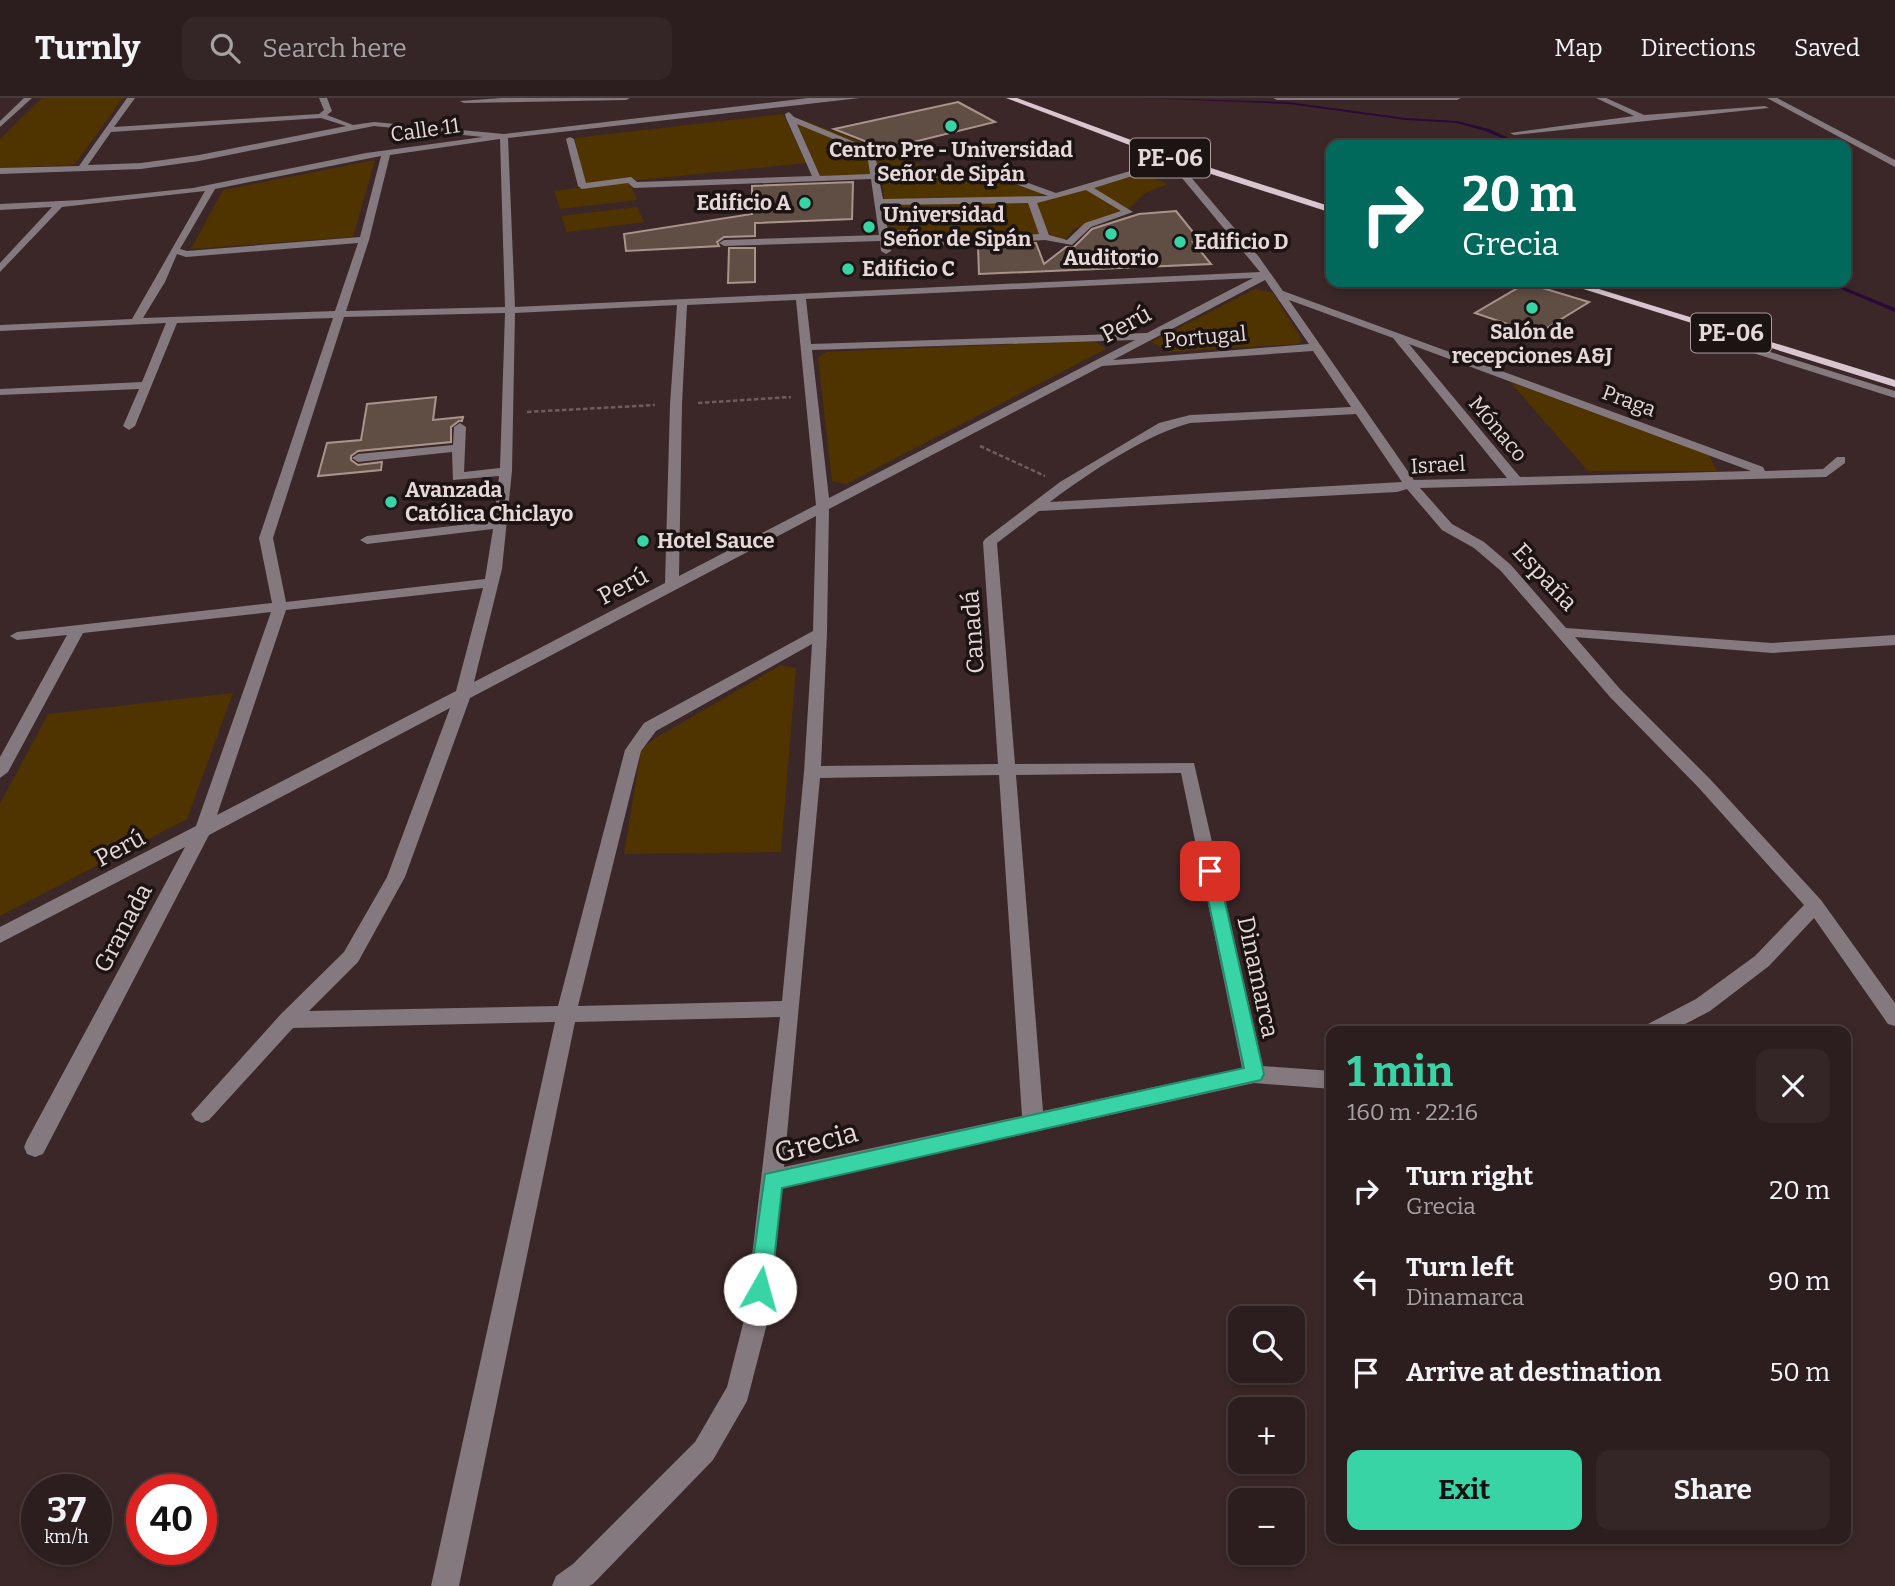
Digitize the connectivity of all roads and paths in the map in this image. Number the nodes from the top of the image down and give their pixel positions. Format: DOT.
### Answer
graph roads {
  1 [pos="28,98"];
  2 [pos="131,98"];
  3 [pos="323,98"];
  4 [pos="626,98"];
  5 [pos="818,98"];
  6 [pos="856,98"];
  7 [pos="1010,98"];
  8 [pos="1030,98"];
  9 [pos="1277,98"];
  10 [pos="1457,98"];
  11 [pos="1600,98"];
  12 [pos="1616,98"];
  13 [pos="1771,98"];
  14 [pos="464,101"];
  15 [pos="1765,108"];
  16 [pos="321,116"];
  17 [pos="1644,117"];
  18 [pos="0,125"];
  19 [pos="354,126"];
  20 [pos="109,130"];
  21 [pos="1514,133"];
  22 [pos="504,136"];
  23 [pos="570,139"];
  24 [pos="386,153"];
  25 [pos="1177,160"];
  26 [pos="1895,164"];
  27 [pos="81,169"];
  28 [pos="0,171"];
  29 [pos="875,176"];
  30 [pos="817,178"];
  31 [pos="1088,188"];
  32 [pos="212,189"];
  33 [pos="1056,197"];
  34 [pos="1326,198"];
  35 [pos="1031,200"];
  36 [pos="879,202"];
  37 [pos="59,205"];
  38 [pos="0,207"];
  39 [pos="1326,208"];
  40 [pos="1042,226"];
  41 [pos="987,229"];
  42 [pos="917,233"];
  43 [pos="884,236"];
  44 [pos="1045,237"];
  45 [pos="992,239"];
  46 [pos="365,240"];
  47 [pos="724,243"];
  48 [pos="174,250"];
  49 [pos="886,251"];
  50 [pos="0,254"];
  51 [pos="14,254"];
  52 [pos="0,269"];
  53 [pos="1267,275"];
  54 [pos="1580,287"];
  55 [pos="1582,287"];
  56 [pos="1616,287"];
  57 [pos="1280,293"];
  58 [pos="801,296"];
  59 [pos="682,301"];
  60 [pos="510,310"];
  61 [pos="339,314"];
  62 [pos="173,320"];
  63 [pos="136,321"];
  64 [pos="0,328"];
  65 [pos="1151,336"];
  66 [pos="1396,336"];
  67 [pos="1735,344"];
  68 [pos="806,347"];
  69 [pos="1317,347"];
  70 [pos="1096,365"];
  71 [pos="1895,372"];
  72 [pos="146,384"];
  73 [pos="1895,384"];
  74 [pos="0,392"];
  75 [pos="1895,394"];
  76 [pos="812,396"];
  77 [pos="676,404"];
  78 [pos="1360,410"];
  79 [pos="509,412"];
  80 [pos="129,426"];
  81 [pos="460,426"];
  82 [pos="959,436"];
  83 [pos="458,447"];
  84 [pos="358,458"];
  85 [pos="1841,460"];
  86 [pos="506,471"];
  87 [pos="1767,473"];
  88 [pos="1516,481"];
  89 [pos="1410,484"];
  90 [pos="1065,485"];
  91 [pos="823,507"];
  92 [pos="1034,507"];
  93 [pos="500,524"];
  94 [pos="367,540"];
  95 [pos="491,583"];
  96 [pos="673,586"];
  97 [pos="280,607"];
  98 [pos="78,629"];
  99 [pos="1563,632"];
  100 [pos="820,633"];
  101 [pos="17,636"];
  102 [pos="1895,640"];
  103 [pos="463,695"];
  104 [pos="1005,767"];
  105 [pos="0,772"];
  106 [pos="812,772"];
  107 [pos="203,830"];
  108 [pos="1815,905"];
  109 [pos="0,936"];
  110 [pos="791,1009"];
  111 [pos="566,1015"];
  112 [pos="1895,1018"];
  113 [pos="288,1020"];
  114 [pos="1663,1026"];
  115 [pos="1254,1074"];
  116 [pos="1326,1080"];
  117 [pos="202,1114"];
  118 [pos="1034,1124"];
  119 [pos="35,1147"];
  120 [pos="772,1181"];
  121 [pos="445,1586"];
  122 [pos="566,1586"];
  1 -- 18 [label="street"];
  2 -- 20 [label="street"];
  3 -- 16 [label="street"];
  4 -- 14 [label="street"];
  5 -- 6 [label="street, Calle 11"];
  5 -- 22 [label="street, Calle 11"];
  7 -- 25 [label="main road, PE-06"];
  8 -- 34 [label="main road, PE-06"];
  9 -- 10 [label="street"];
  11 -- 17 [label="street"];
  12 -- 17 [label="street"];
  13 -- 26 [label="street"];
  15 -- 17 [label="street"];
  16 -- 19 [label="street"];
  16 -- 20 [label="street"];
  17 -- 21 [label="street"];
  19 -- 22 [label="street"];
  19 -- 27 [label="street"];
  20 -- 27 [label="street"];
  22 -- 24 [label="street, Calle 11"];
  22 -- 60 [label="street"];
  23 -- 30 [label="street"];
  24 -- 32 [label="street, Calle 11"];
  24 -- 46 [label="street"];
  25 -- 31 [label="street"];
  25 -- 39 [label="main road, PE-06"];
  25 -- 53 [label="street, España"];
  27 -- 28 [label="street"];
  29 -- 30 [label="street"];
  29 -- 30 [label="street"];
  29 -- 33 [label="street"];
  29 -- 36 [label="street"];
  31 -- 33 [label="street"];
  31 -- 44 [label="street"];
  32 -- 37 [label="street, Calle 11"];
  32 -- 48 [label="street"];
  33 -- 35 [label="street"];
  35 -- 36 [label="street"];
  35 -- 40 [label="street"];
  36 -- 43 [label="street"];
  37 -- 38 [label="street, Calle 11"];
  37 -- 51 [label="street"];
  40 -- 41 [label="street"];
  40 -- 44 [label="street"];
  41 -- 42 [label="street"];
  41 -- 45 [label="street"];
  42 -- 43 [label="street"];
  42 -- 45 [label="street"];
  43 -- 47 [label="street"];
  43 -- 49 [label="street"];
  44 -- 45 [label="street"];
  46 -- 48 [label="street"];
  46 -- 61 [label="street"];
  48 -- 63 [label="street"];
  50 -- 51 [label="street"];
  51 -- 52 [label="street"];
  53 -- 57 [label="street, España"];
  53 -- 58 [label="street"];
  53 -- 65 [label="street, Perú"];
  54 -- 67 [label="main road"];
  55 -- 73 [label="main road, PE-06"];
  56 -- 71 [label="main road, PE-06"];
  57 -- 66 [label="street, Praga"];
  57 -- 69 [label="street, España"];
  58 -- 59 [label="street"];
  58 -- 68 [label="street"];
  59 -- 60 [label="street"];
  59 -- 77 [label="street"];
  60 -- 61 [label="street"];
  60 -- 79 [label="street"];
  61 -- 62 [label="street"];
  61 -- 97 [label="street"];
  62 -- 63 [label="street"];
  62 -- 72 [label="street"];
  63 -- 64 [label="street"];
  65 -- 68 [label="street"];
  65 -- 70 [label="street, Perú"];
  66 -- 87 [label="street, Praga"];
  66 -- 88 [label="street, Mónaco"];
  67 -- 75 [label="street"];
  68 -- 76 [label="street"];
  69 -- 70 [label="street, Portugal"];
  69 -- 78 [label="street, España"];
  70 -- 82 [label="street, Perú"];
  72 -- 74 [label="street"];
  72 -- 80 [label="street"];
  76 -- 77 [label="path"];
  76 -- 91 [label="street"];
  77 -- 79 [label="path"];
  77 -- 96 [label="street"];
  78 -- 89 [label="street, España"];
  78 -- 90 [label="street, Canadá"];
  79 -- 86 [label="street"];
  81 -- 83 [label="street"];
  82 -- 90 [label="path"];
  82 -- 91 [label="street, Perú"];
  83 -- 84 [label="street"];
  83 -- 86 [label="street"];
  85 -- 87 [label="street, Israel"];
  86 -- 93 [label="street"];
  87 -- 88 [label="street, Israel"];
  88 -- 89 [label="street, Israel"];
  89 -- 92 [label="street, Israel"];
  89 -- 99 [label="street, España"];
  90 -- 92 [label="street, Canadá"];
  91 -- 96 [label="street, Perú"];
  91 -- 100 [label="street"];
  92 -- 104 [label="street, Canadá"];
  93 -- 94 [label="street"];
  93 -- 95 [label="street"];
  95 -- 97 [label="street"];
  95 -- 103 [label="street"];
  96 -- 103 [label="street, Perú"];
  97 -- 98 [label="street"];
  97 -- 107 [label="street, Granada"];
  98 -- 101 [label="street"];
  98 -- 105 [label="street"];
  99 -- 102 [label="street"];
  99 -- 108 [label="street, España"];
  100 -- 106 [label="street"];
  100 -- 111 [label="street"];
  103 -- 107 [label="street, Perú"];
  103 -- 113 [label="street"];
  104 -- 106 [label="street"];
  104 -- 115 [label="street, Dinamarca"];
  104 -- 118 [label="street, Canadá"];
  106 -- 110 [label="street"];
  107 -- 109 [label="street, Perú"];
  107 -- 119 [label="street, Granada"];
  108 -- 112 [label="street, España"];
  108 -- 114 [label="street"];
  110 -- 111 [label="street"];
  110 -- 120 [label="street"];
  111 -- 113 [label="street"];
  111 -- 121 [label="street"];
  113 -- 117 [label="street"];
  115 -- 116 [label="street, Grecia"];
  115 -- 118 [label="street, Grecia"];
  118 -- 120 [label="street, Grecia"];
  120 -- 122 [label="street, Grecia"];
}
